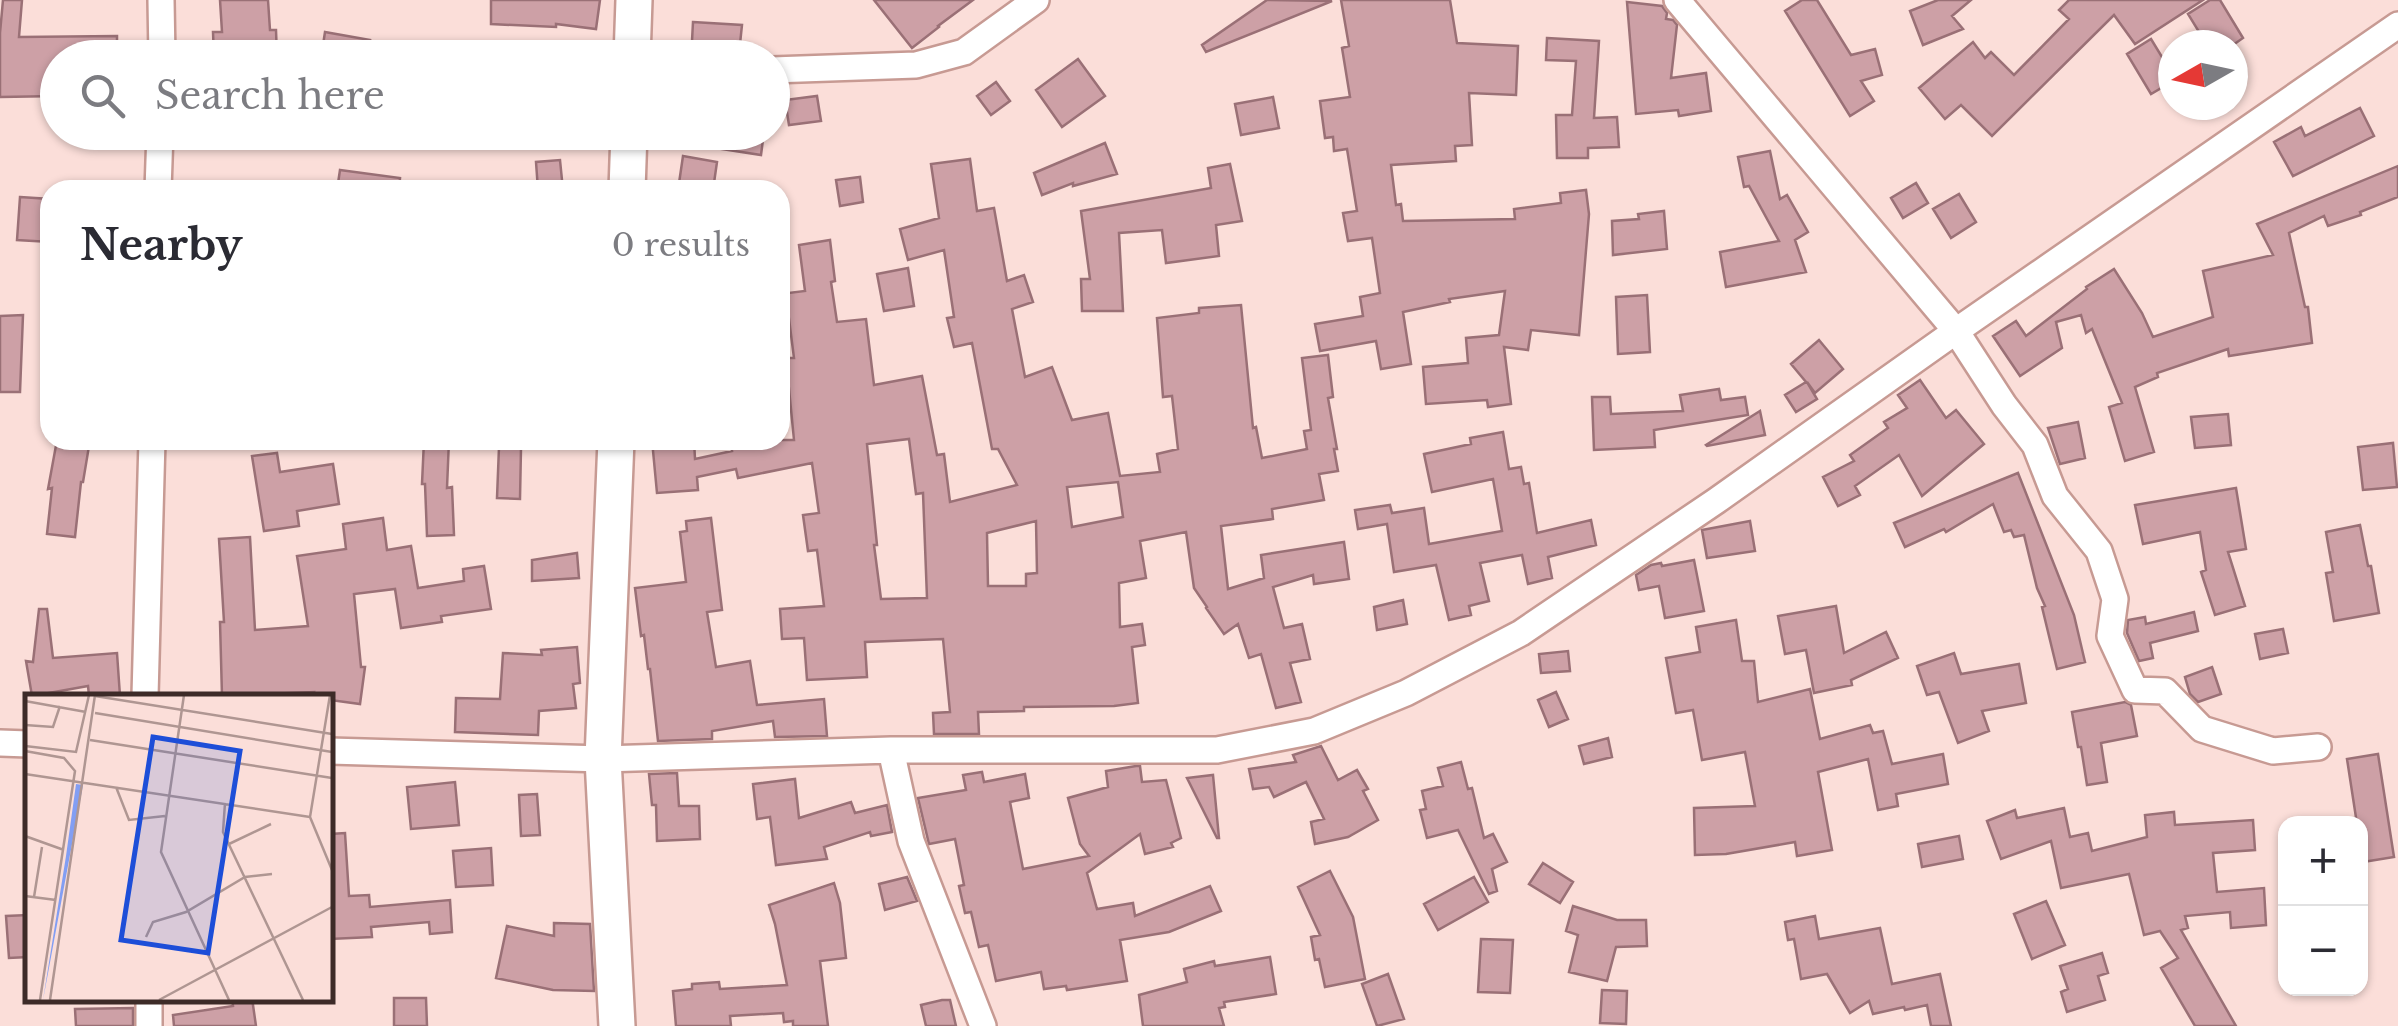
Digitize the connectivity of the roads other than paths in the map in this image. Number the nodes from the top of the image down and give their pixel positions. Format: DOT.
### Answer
graph roads {
  1 [pos="162,0"];
  2 [pos="634,0"];
  3 [pos="1036,0"];
  4 [pos="1677,0"];
  5 [pos="2398,25"];
  6 [pos="162,40"];
  7 [pos="633,40"];
  8 [pos="790,69"];
  9 [pos="159,150"];
  10 [pos="629,150"];
  11 [pos="158,180"];
  12 [pos="628,180"];
  13 [pos="1956,331"];
  14 [pos="152,450"];
  15 [pos="616,450"];
  16 [pos="145,694"];
  17 [pos="0,743"];
  18 [pos="25,744"];
  19 [pos="2318,747"];
  20 [pos="891,750"];
  21 [pos="332,751"];
  22 [pos="603,759"];
  23 [pos="617,1026"];
  24 [pos="983,1026"];
  1 -- 6 [label="street"];
  2 -- 7 [label="street"];
  3 -- 8 [label="street"];
  4 -- 13 [label="street"];
  5 -- 13 [label="street"];
  9 -- 11 [label="street"];
  10 -- 12 [label="street"];
  13 -- 19 [label="street"];
  13 -- 20 [label="street"];
  14 -- 16 [label="street"];
  15 -- 22 [label="street"];
  17 -- 18 [label="street"];
  20 -- 22 [label="street"];
  20 -- 24 [label="street"];
  21 -- 22 [label="street"];
  22 -- 23 [label="street"];
}
